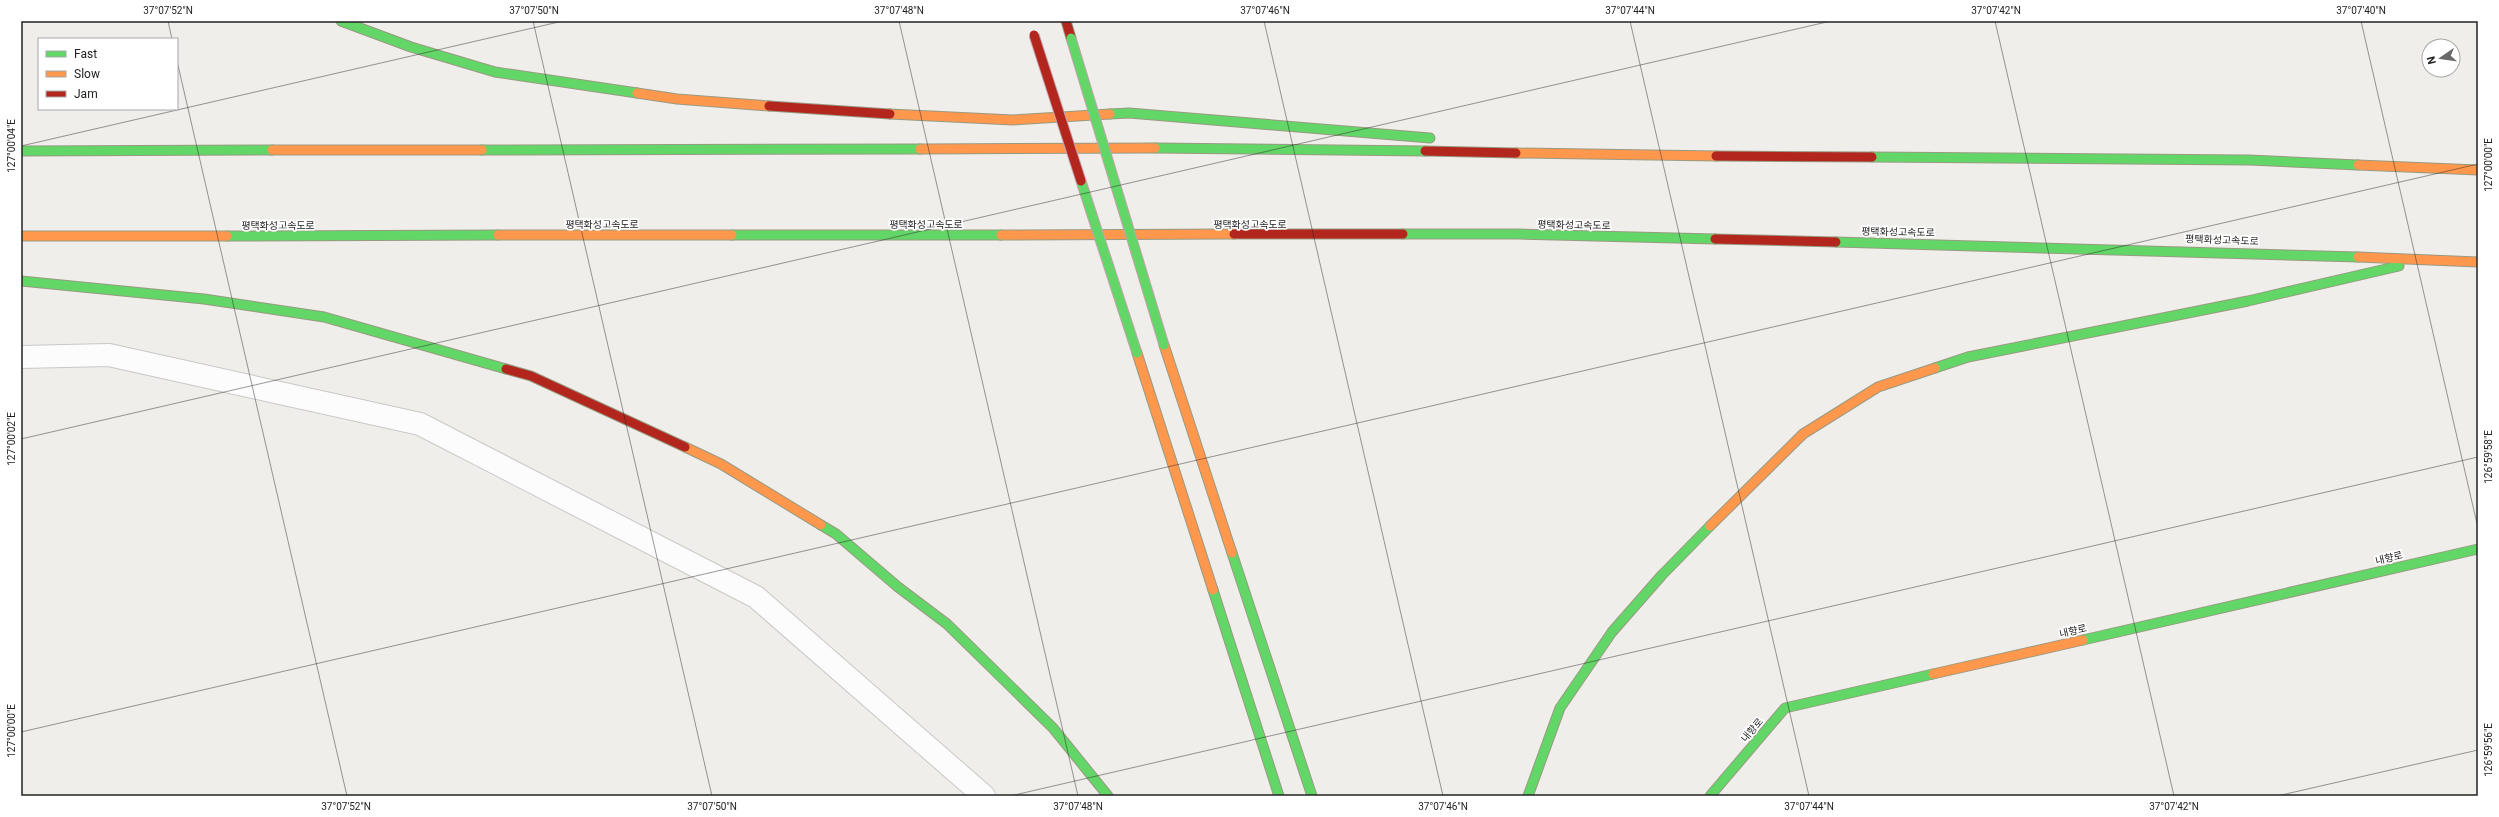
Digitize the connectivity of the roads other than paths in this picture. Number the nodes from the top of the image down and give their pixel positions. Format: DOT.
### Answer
graph roads {
  1 [pos="341,21"];
  2 [pos="1066,21"];
  3 [pos="1033,31"];
  4 [pos="1438,138"];
  5 [pos="1486,142"];
  6 [pos="21,151"];
  7 [pos="1636,155"];
  8 [pos="2478,170"];
  9 [pos="21,236"];
  10 [pos="2426,260"];
  11 [pos="2478,262"];
  12 [pos="21,281"];
  13 [pos="21,357"];
  14 [pos="2478,549"];
  15 [pos="984,796"];
  16 [pos="1108,796"];
  17 [pos="1279,796"];
  18 [pos="1312,796"];
  19 [pos="1528,796"];
  20 [pos="1710,796"];
  1 -- 4 [label="main road"];
  2 -- 18 [label="main road, bridge"];
  3 -- 17 [label="main road, bridge"];
  5 -- 7 [label="main road"];
  6 -- 7 [label="main road"];
  7 -- 8 [label="main road"];
  9 -- 10 [label="main road, 평택화성고속도로"];
  10 -- 11 [label="main road, 평택화성고속도로"];
  10 -- 19 [label="main road"];
  12 -- 16 [label="main road"];
  13 -- 15 [label="street"];
  14 -- 20 [label="main road, 내향로"];
}
